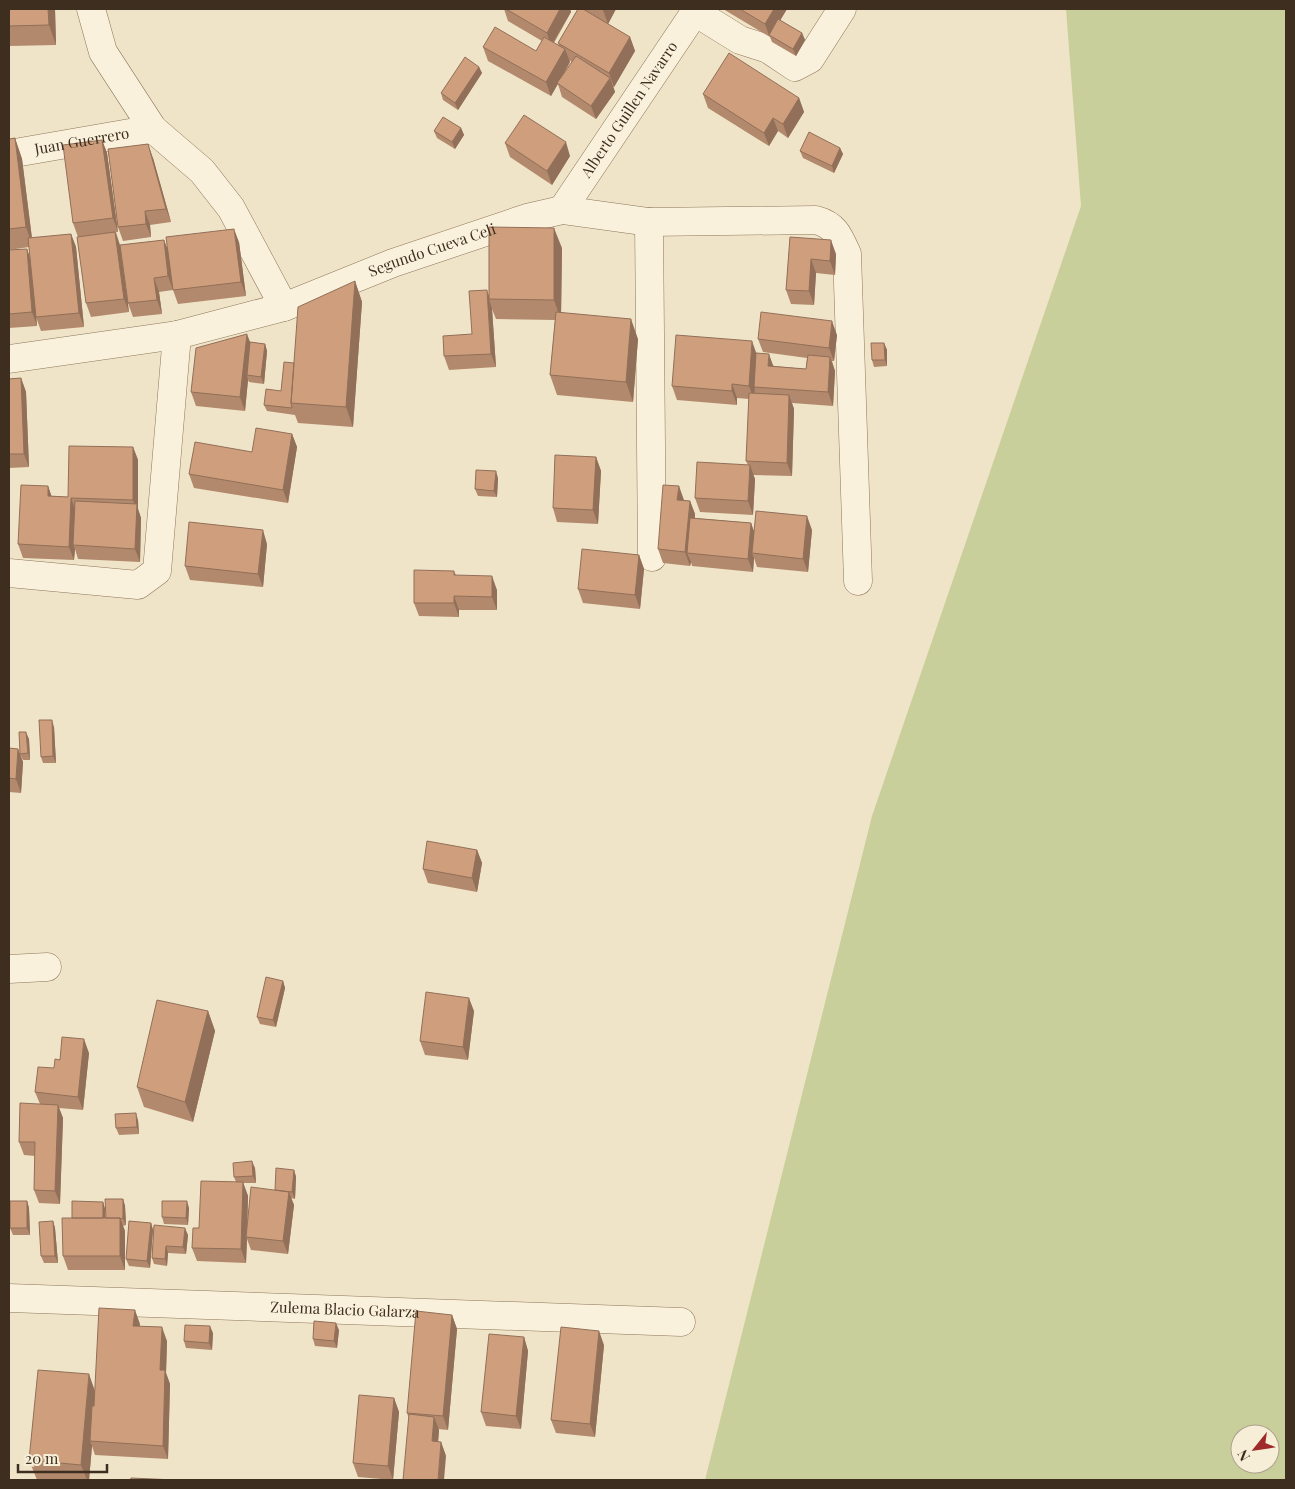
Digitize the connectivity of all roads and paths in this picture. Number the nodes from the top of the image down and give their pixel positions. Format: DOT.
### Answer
graph roads {
  1 [pos="91,9"];
  2 [pos="842,9"];
  3 [pos="696,10"];
  4 [pos="154,129"];
  5 [pos="9,154"];
  6 [pos="562,210"];
  7 [pos="649,222"];
  8 [pos="284,307"];
  9 [pos="177,335"];
  10 [pos="9,359"];
  11 [pos="652,557"];
  12 [pos="9,573"];
  13 [pos="858,582"];
  14 [pos="47,967"];
  15 [pos="9,969"];
  16 [pos="9,1298"];
  17 [pos="681,1322"];
  1 -- 4 [label="street"];
  2 -- 3 [label="street"];
  3 -- 6 [label="street, Alberto Guillen Navarro"];
  4 -- 5 [label="street, Juan Guerrero"];
  4 -- 8 [label="street"];
  6 -- 7 [label="street, Segundo Cueva Celi"];
  6 -- 8 [label="street, Segundo Cueva Celi"];
  7 -- 11 [label="street"];
  7 -- 13 [label="street, Segundo Cueva Celi"];
  8 -- 9 [label="street, Segundo Cueva Celi"];
  9 -- 10 [label="street, Segundo Cueva Celi"];
  9 -- 12 [label="street"];
  14 -- 15 [label="street"];
  16 -- 17 [label="street, Zulema Blacio Galarza"];
}
